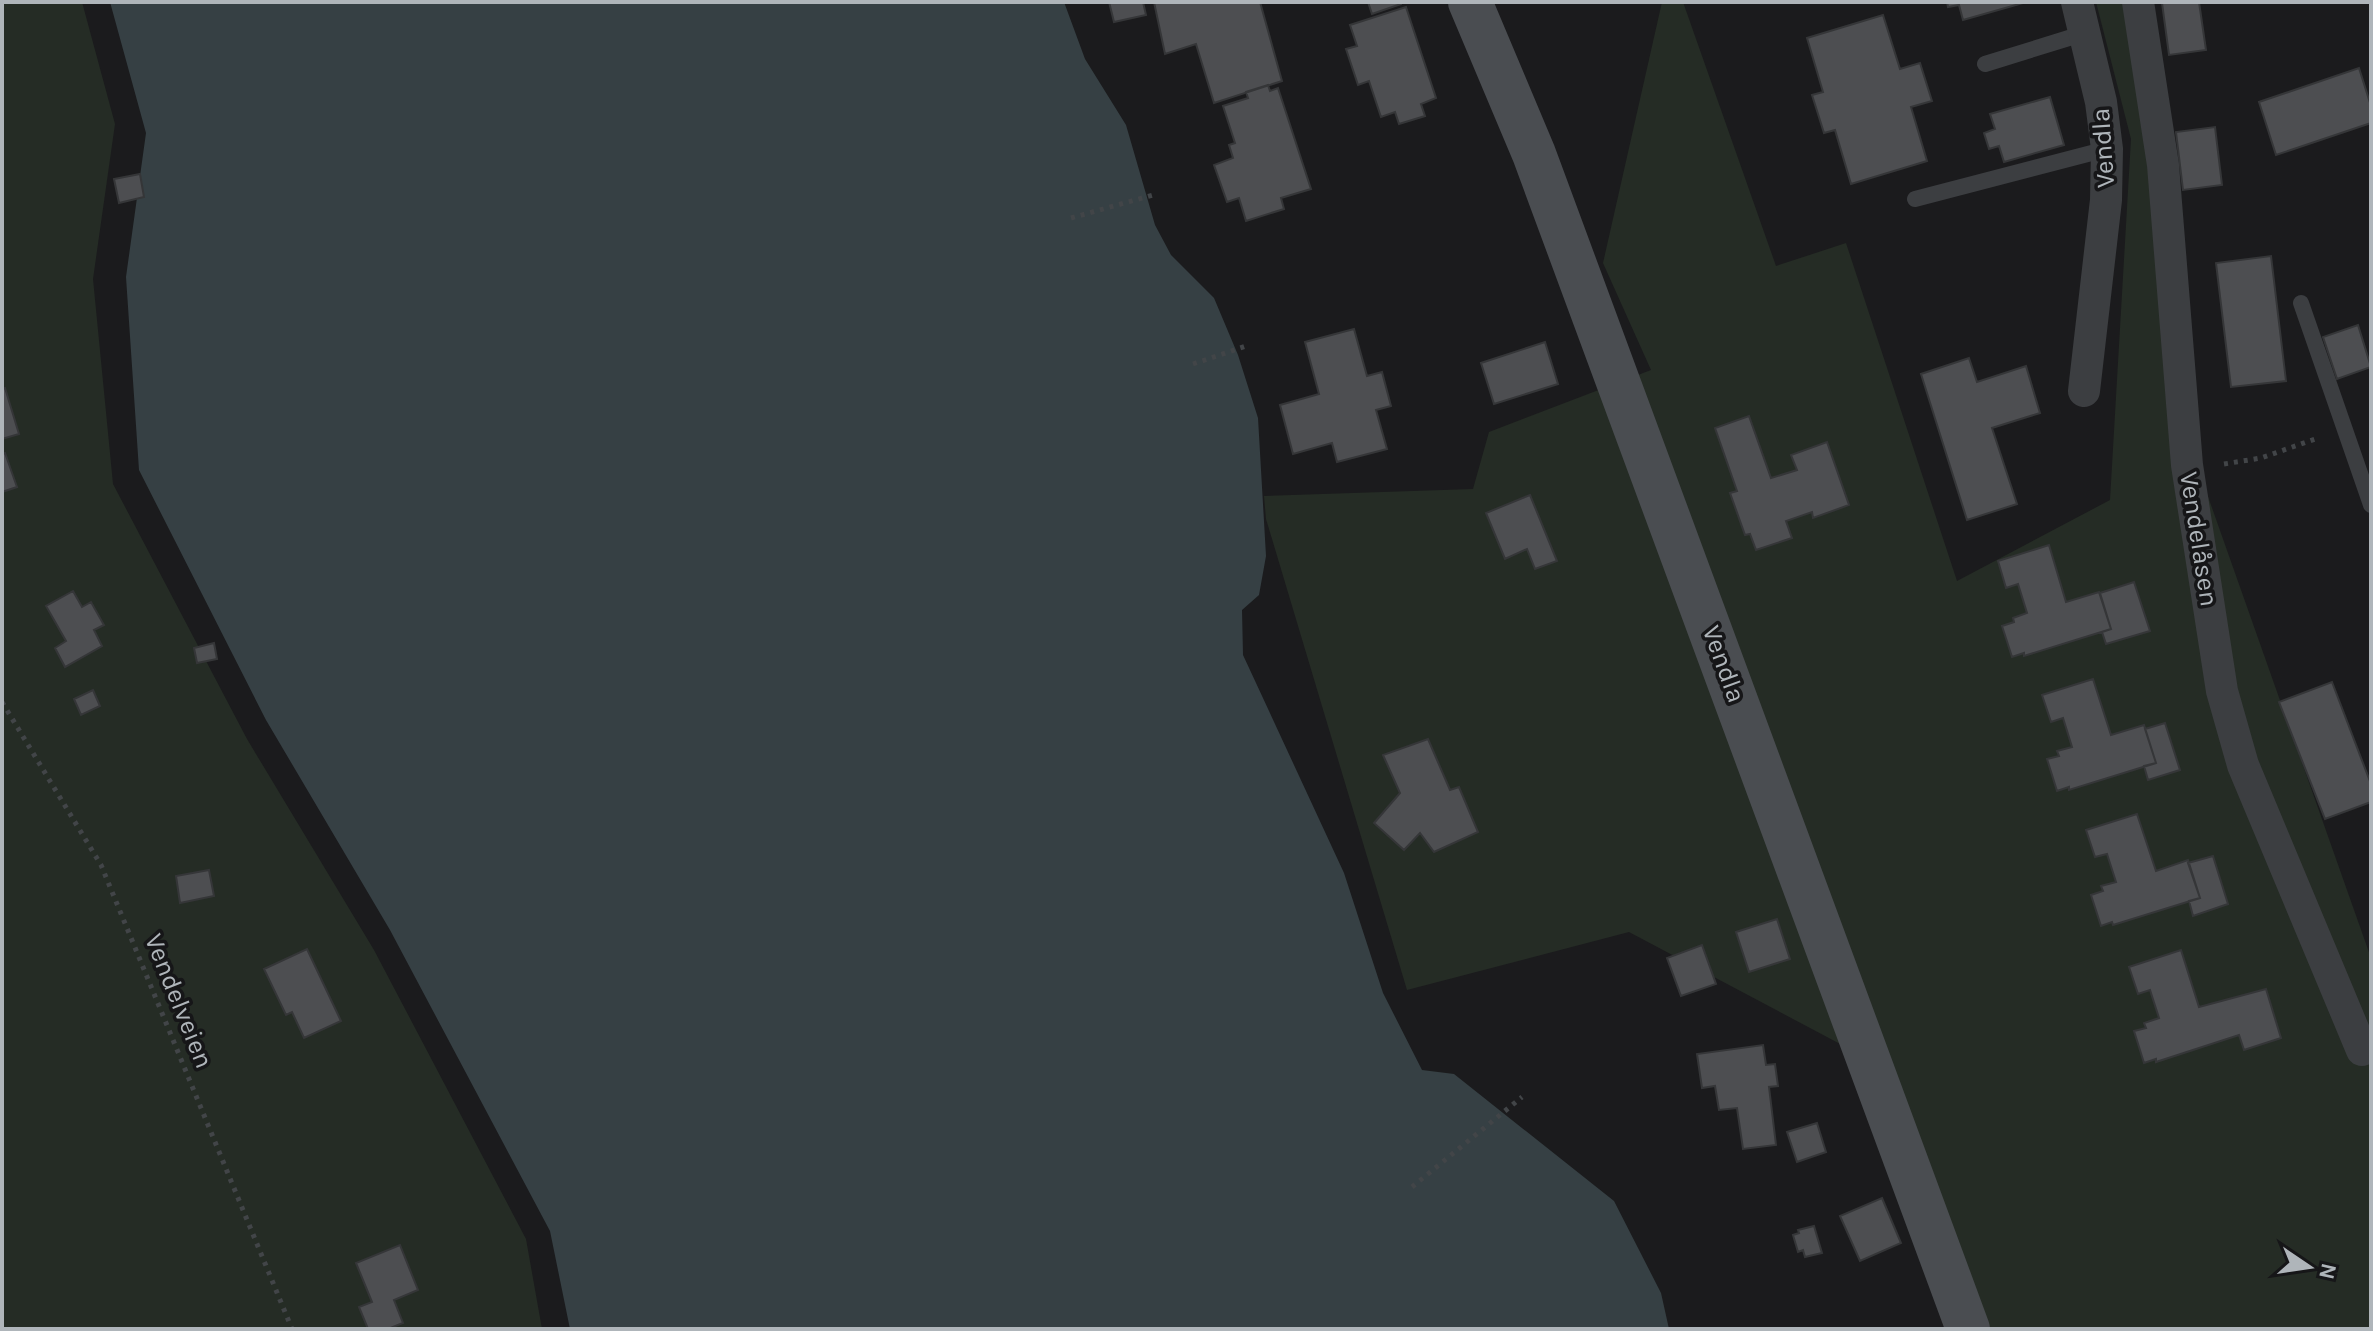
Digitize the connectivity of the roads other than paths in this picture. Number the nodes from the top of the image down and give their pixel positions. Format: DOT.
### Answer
graph roads {
  1 [pos="1470,2"];
  2 [pos="2138,2"];
  3 [pos="2081,17"];
  4 [pos="1985,64"];
  5 [pos="2107,149"];
  6 [pos="1915,199"];
  7 [pos="2301,303"];
  8 [pos="2084,391"];
  9 [pos="2371,505"];
  10 [pos="2362,1050"];
  11 [pos="1968,1329"];
  1 -- 11 [label="street, Vendla"];
  2 -- 10 [label="street, Vendelåsen"];
  3 -- 4 [label="lane"];
  3 -- 5 [label="street, Vendla"];
  5 -- 6 [label="lane"];
  5 -- 8 [label="street, Vendla"];
  7 -- 9 [label="lane"];
}
